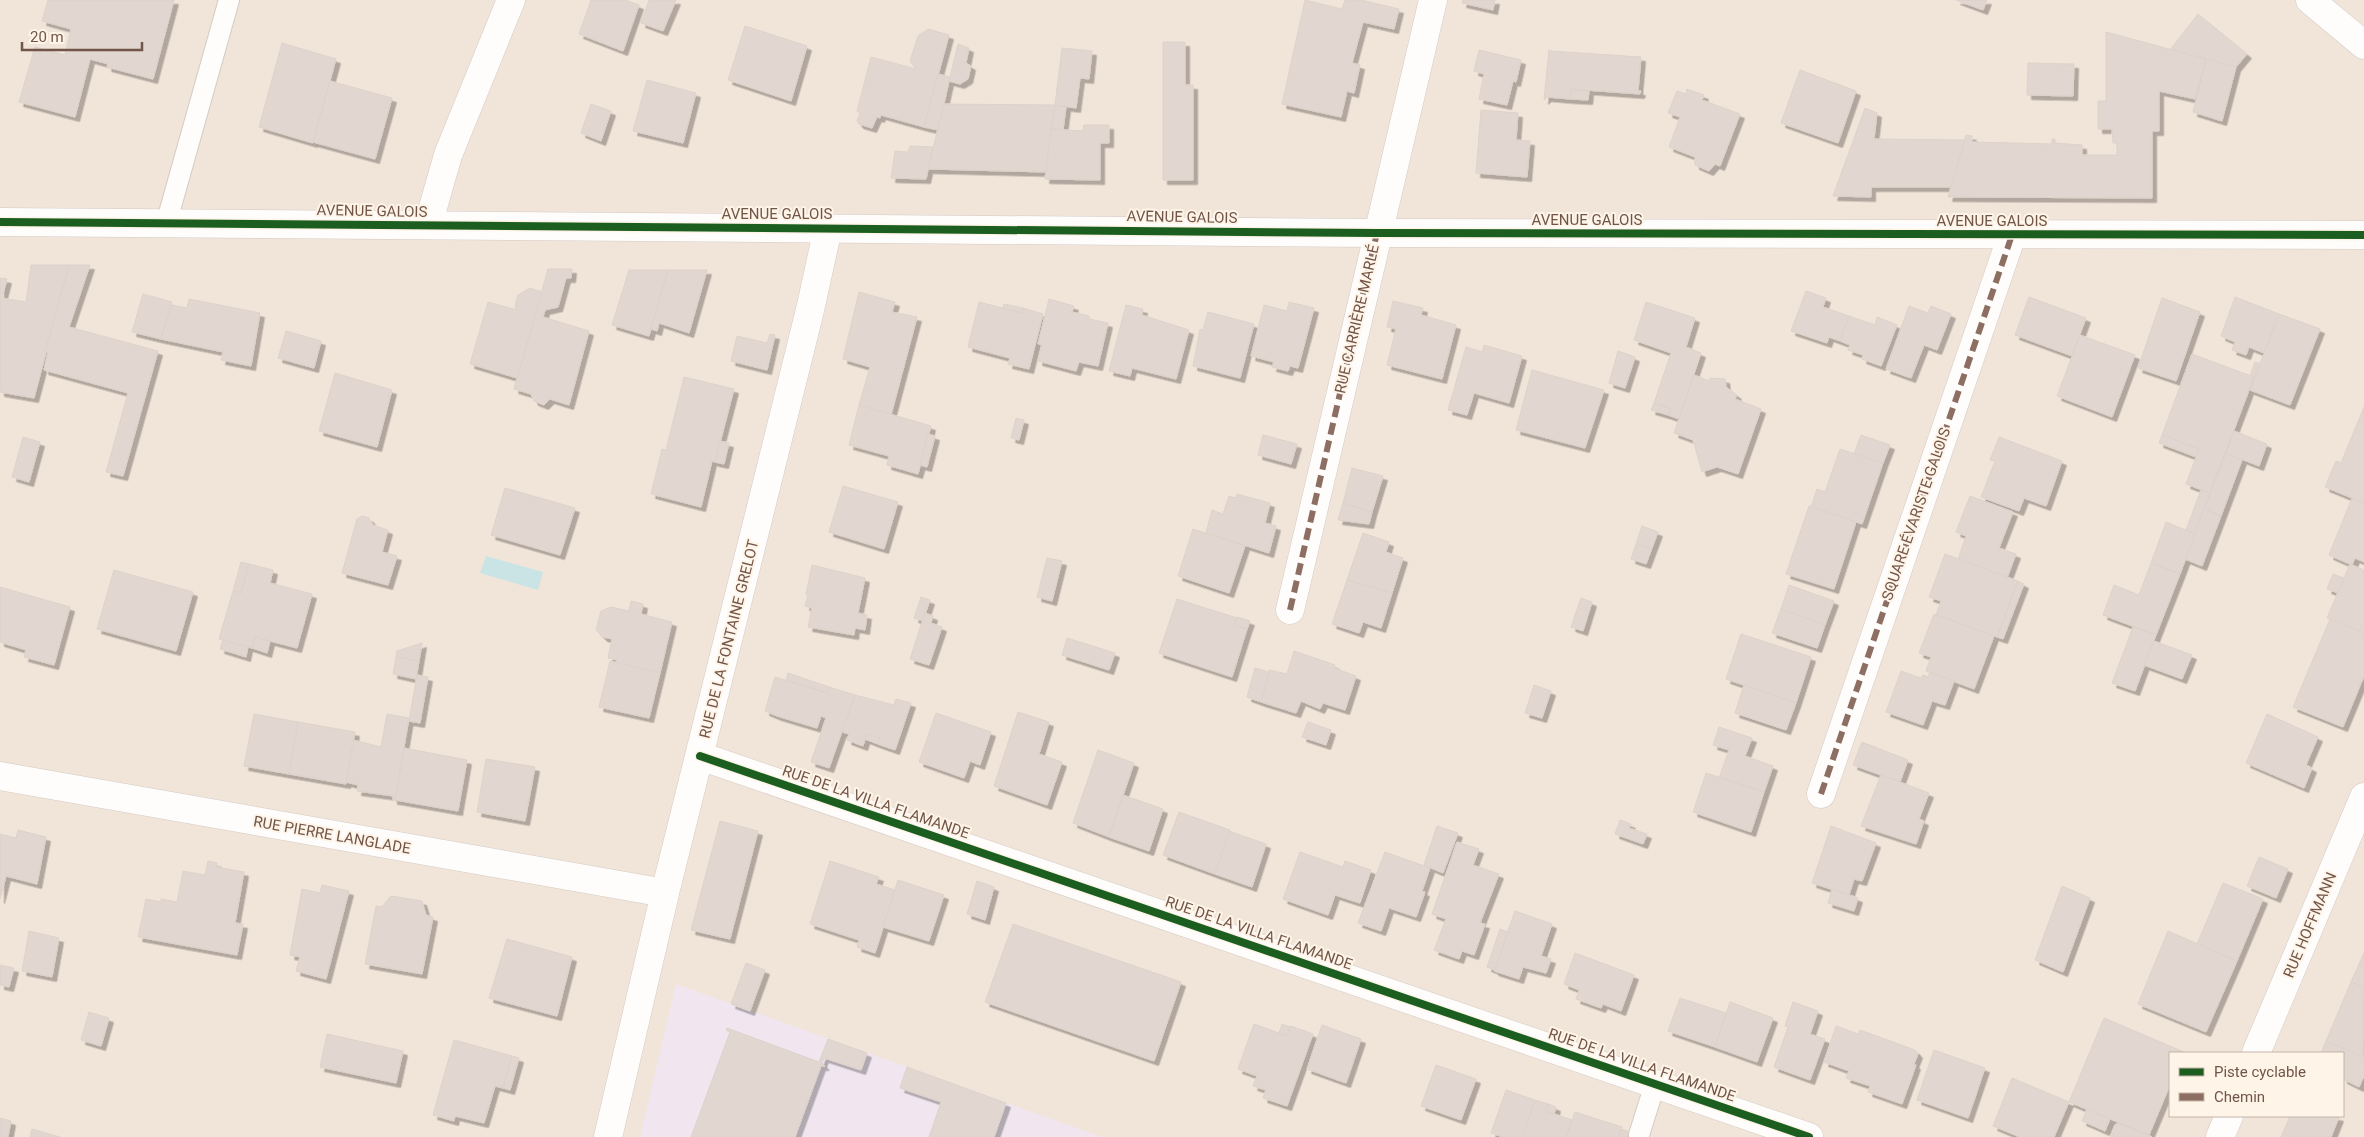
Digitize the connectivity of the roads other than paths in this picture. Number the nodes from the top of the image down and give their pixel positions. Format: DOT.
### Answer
graph roads {
  1 [pos="229,0"];
  2 [pos="510,0"];
  3 [pos="1433,0"];
  4 [pos="2310,0"];
  5 [pos="2364,44"];
  6 [pos="0,222"];
  7 [pos="166,224"];
  8 [pos="428,225"];
  9 [pos="828,228"];
  10 [pos="1377,233"];
  11 [pos="2012,235"];
  12 [pos="2364,235"];
  13 [pos="1290,610"];
  14 [pos="700,756"];
  15 [pos="0,776"];
  16 [pos="1821,794"];
  17 [pos="2364,796"];
  18 [pos="665,893"];
  19 [pos="2256,1052"];
  20 [pos="1655,1084"];
  21 [pos="2229,1117"];
  22 [pos="1639,1135"];
  23 [pos="608,1137"];
  24 [pos="1809,1137"];
  25 [pos="2220,1137"];
  1 -- 7 [label="lane"];
  2 -- 8 [label="street"];
  3 -- 10 [label="street, RUE CARRIÈRE MARLÉ"];
  4 -- 5 [label="street"];
  6 -- 7 [label="street, AVENUE GALOIS"];
  7 -- 8 [label="street, AVENUE GALOIS"];
  8 -- 9 [label="street, AVENUE GALOIS"];
  9 -- 10 [label="street, AVENUE GALOIS"];
  9 -- 14 [label="street, RUE DE LA FONTAINE GRELOT"];
  10 -- 11 [label="street, AVENUE GALOIS"];
  10 -- 13 [label="street, RUE CARRIÈRE MARLÉ"];
  11 -- 12 [label="street, AVENUE GALOIS"];
  11 -- 16 [label="street, SQUARE ÉVARISTE GALOIS"];
  14 -- 18 [label="street, RUE DE LA FONTAINE GRELOT"];
  14 -- 20 [label="street, RUE DE LA VILLA FLAMANDE"];
  15 -- 18 [label="street, RUE PIERRE LANGLADE"];
  17 -- 19 [label="street, RUE HOFFMANN"];
  18 -- 23 [label="street, RUE DE LA FONTAINE GRELOT"];
  20 -- 22 [label="lane"];
  20 -- 24 [label="street, RUE DE LA VILLA FLAMANDE"];
  21 -- 25 [label="street"];
}
